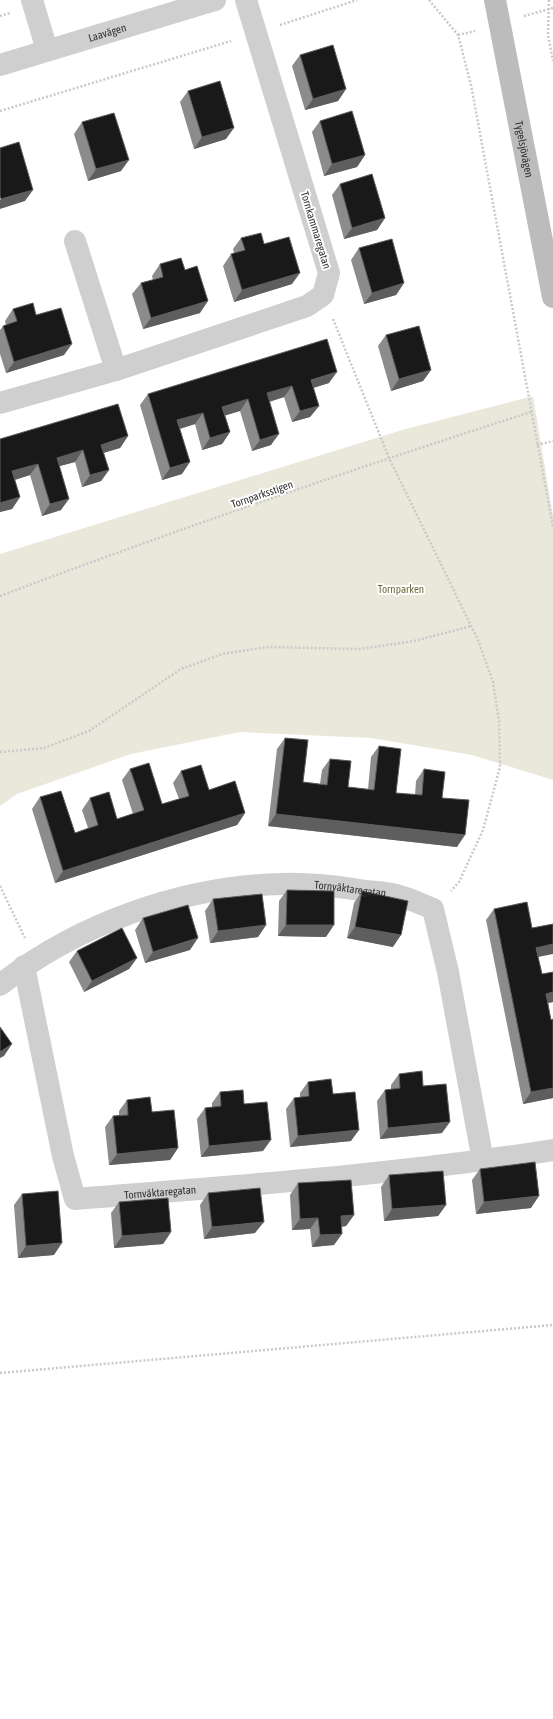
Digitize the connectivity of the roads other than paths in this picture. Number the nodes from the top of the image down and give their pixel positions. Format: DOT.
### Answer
graph roads {
  1 [pos="32,0"];
  2 [pos="215,0"];
  3 [pos="246,0"];
  4 [pos="495,0"];
  5 [pos="47,50"];
  6 [pos="0,65"];
  7 [pos="75,241"];
  8 [pos="553,298"];
  9 [pos="116,370"];
  10 [pos="0,403"];
  11 [pos="30,962"];
  12 [pos="0,985"];
  13 [pos="553,1150"];
  14 [pos="483,1161"];
  1 -- 5 [label="street"];
  2 -- 5 [label="street, Laavägen"];
  3 -- 9 [label="street, Tornkammaregatan"];
  4 -- 8 [label="main road, Tygelsjövägen"];
  5 -- 6 [label="street, Laavägen"];
  7 -- 9 [label="street"];
  9 -- 10 [label="street"];
  11 -- 12 [label="street, Tornväktaregatan"];
  11 -- 14 [label="street, Tornväktaregatan"];
  11 -- 14 [label="street, Tornväktaregatan"];
  13 -- 14 [label="street, Tornväktaregatan"];
}
